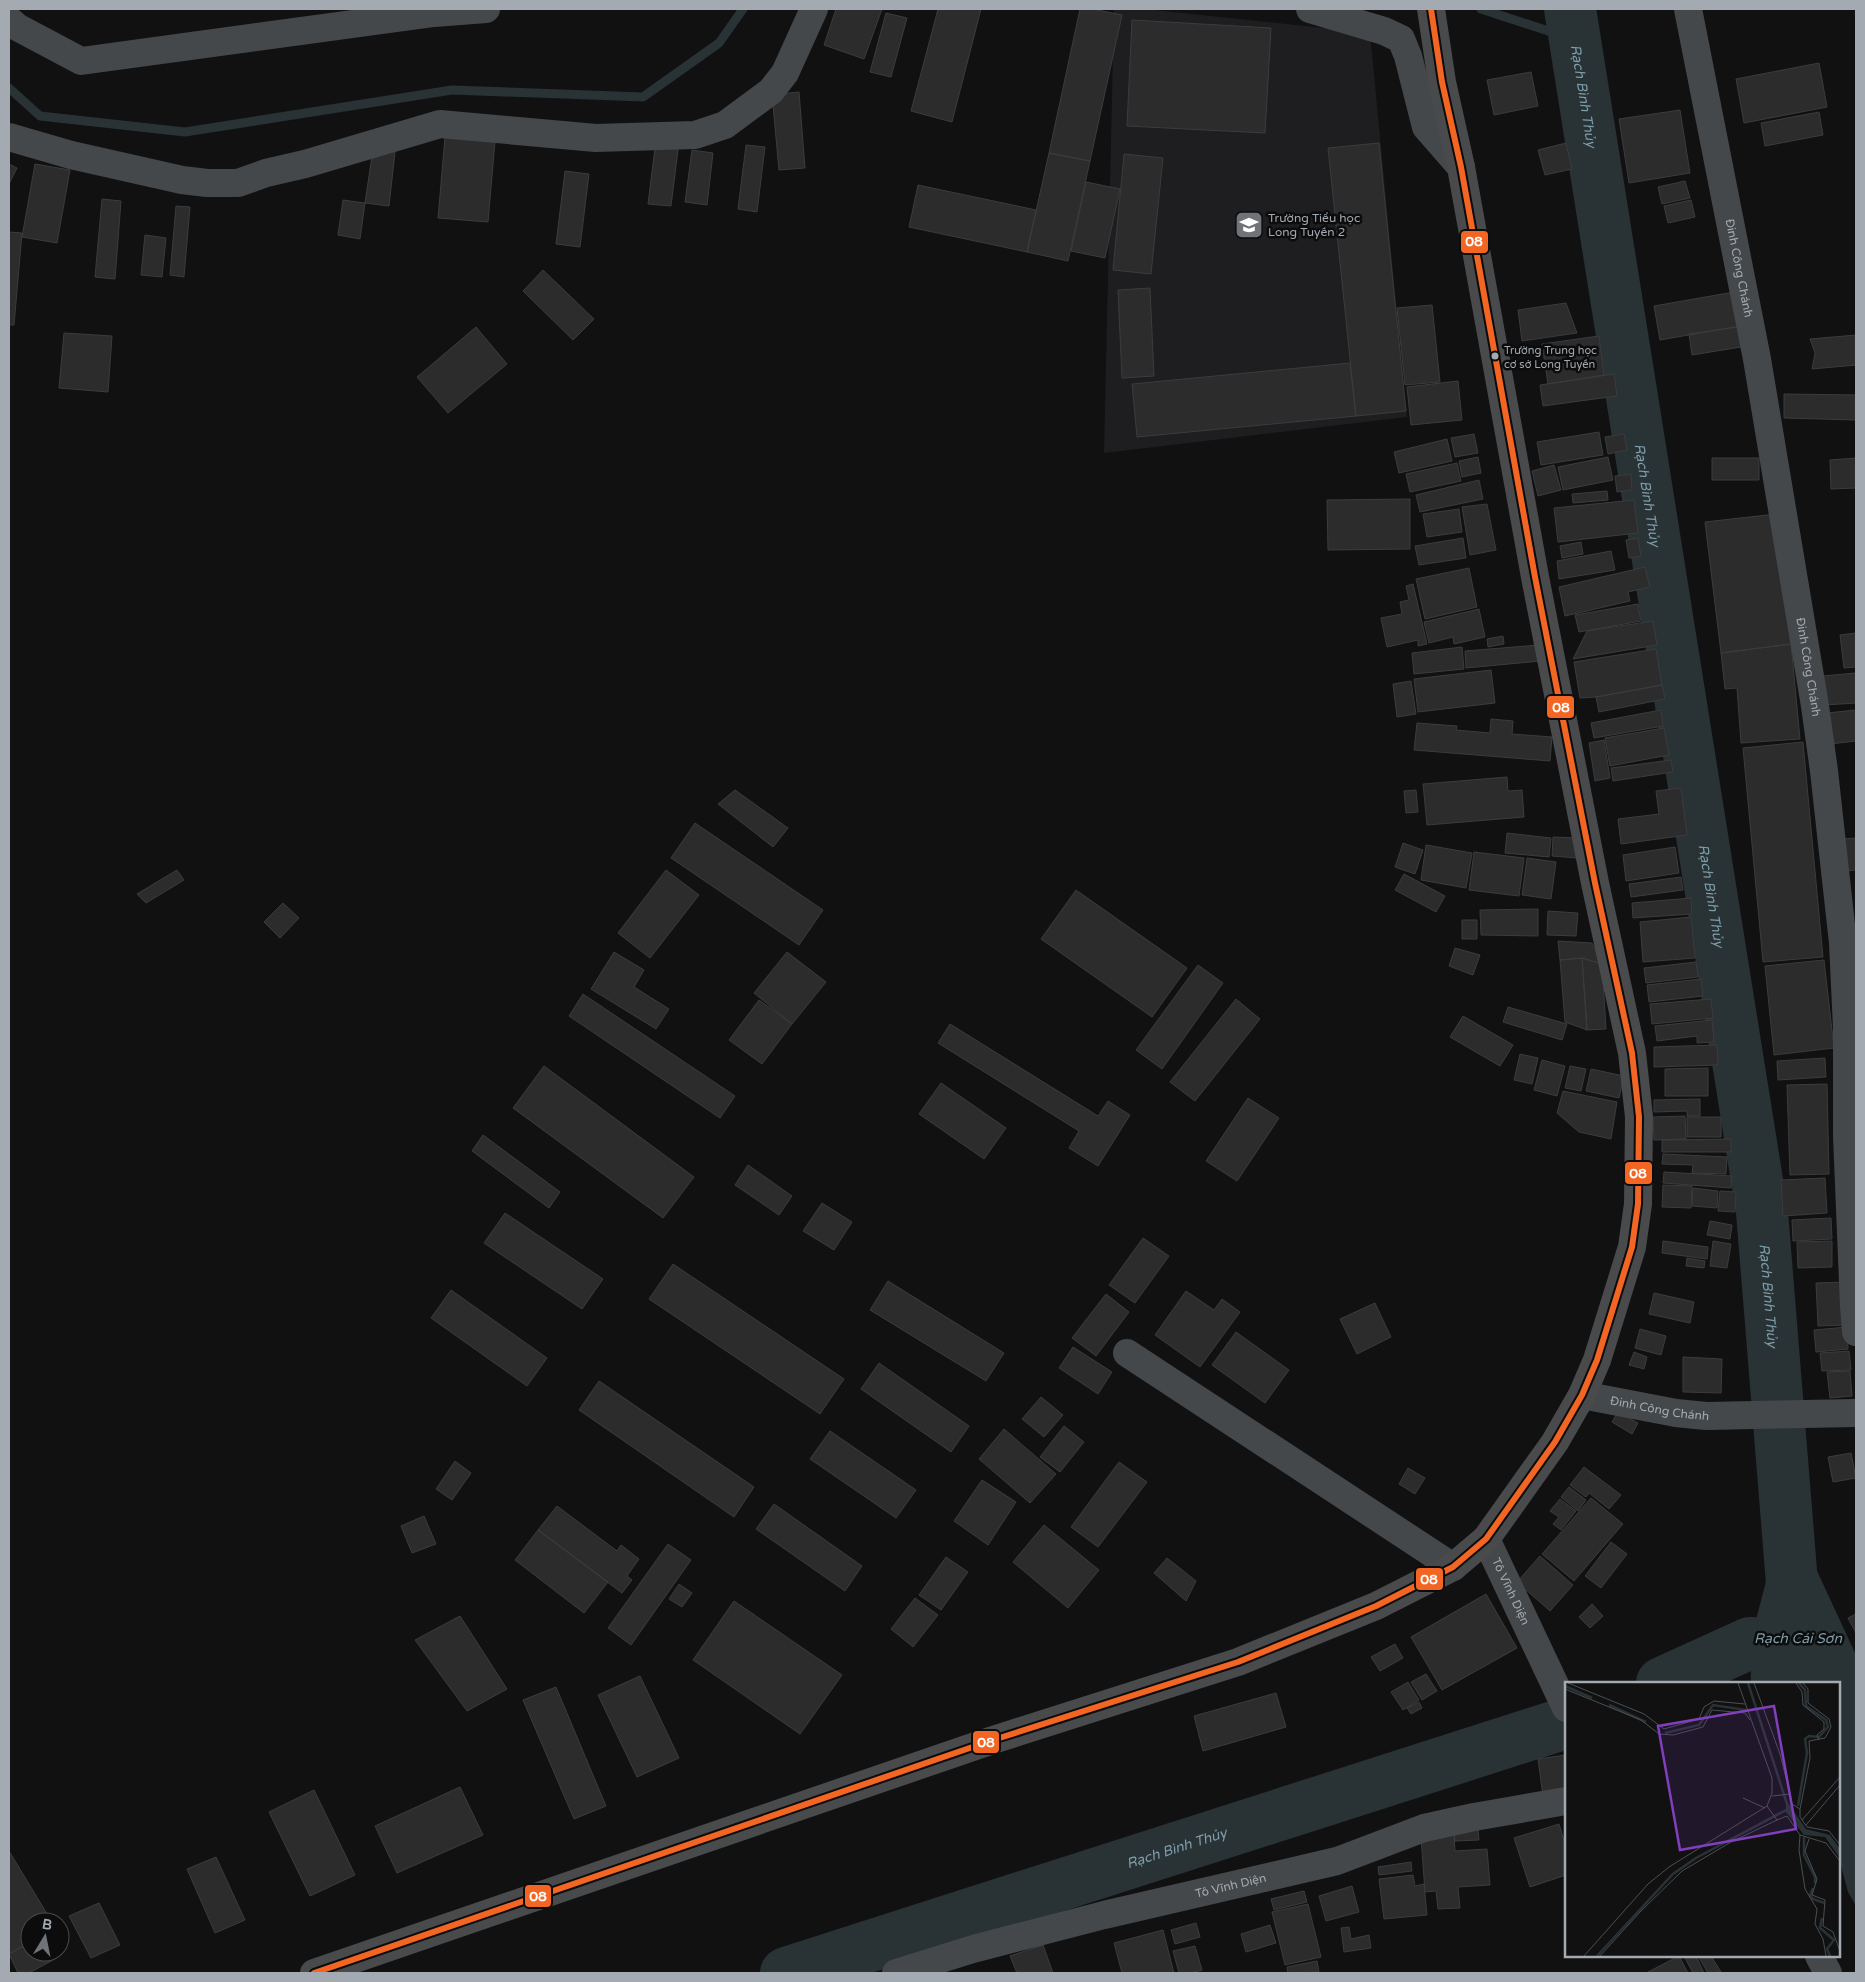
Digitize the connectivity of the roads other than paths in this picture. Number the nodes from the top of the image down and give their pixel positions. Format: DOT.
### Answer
graph roads {
  1 [pos="486,9"];
  2 [pos="814,9"];
  3 [pos="1310,9"];
  4 [pos="1431,9"];
  5 [pos="1688,9"];
  6 [pos="9,20"];
  7 [pos="9,137"];
  8 [pos="1461,167"];
  9 [pos="1856,1332"];
  10 [pos="1127,1353"];
  11 [pos="1582,1394"];
  12 [pos="1846,1414"];
  13 [pos="1486,1539"];
  14 [pos="1453,1567"];
  15 [pos="1565,1706"];
  16 [pos="1565,1801"];
  17 [pos="1820,1957"];
  18 [pos="314,1973"];
  19 [pos="896,1973"];
  20 [pos="1828,1973"];
  1 -- 6 [label="street"];
  2 -- 7 [label="street"];
  3 -- 8 [label="street"];
  4 -- 8 [label="main road"];
  5 -- 9 [label="street, Đinh Công Chánh"];
  8 -- 11 [label="main road"];
  10 -- 14 [label="street"];
  11 -- 12 [label="street, Đinh Công Chánh"];
  11 -- 13 [label="main road"];
  13 -- 14 [label="main road"];
  13 -- 15 [label="street, Tô Vĩnh Diện"];
  14 -- 18 [label="main road"];
  16 -- 19 [label="street, Tô Vĩnh Diện"];
  17 -- 20 [label="street"];
}
